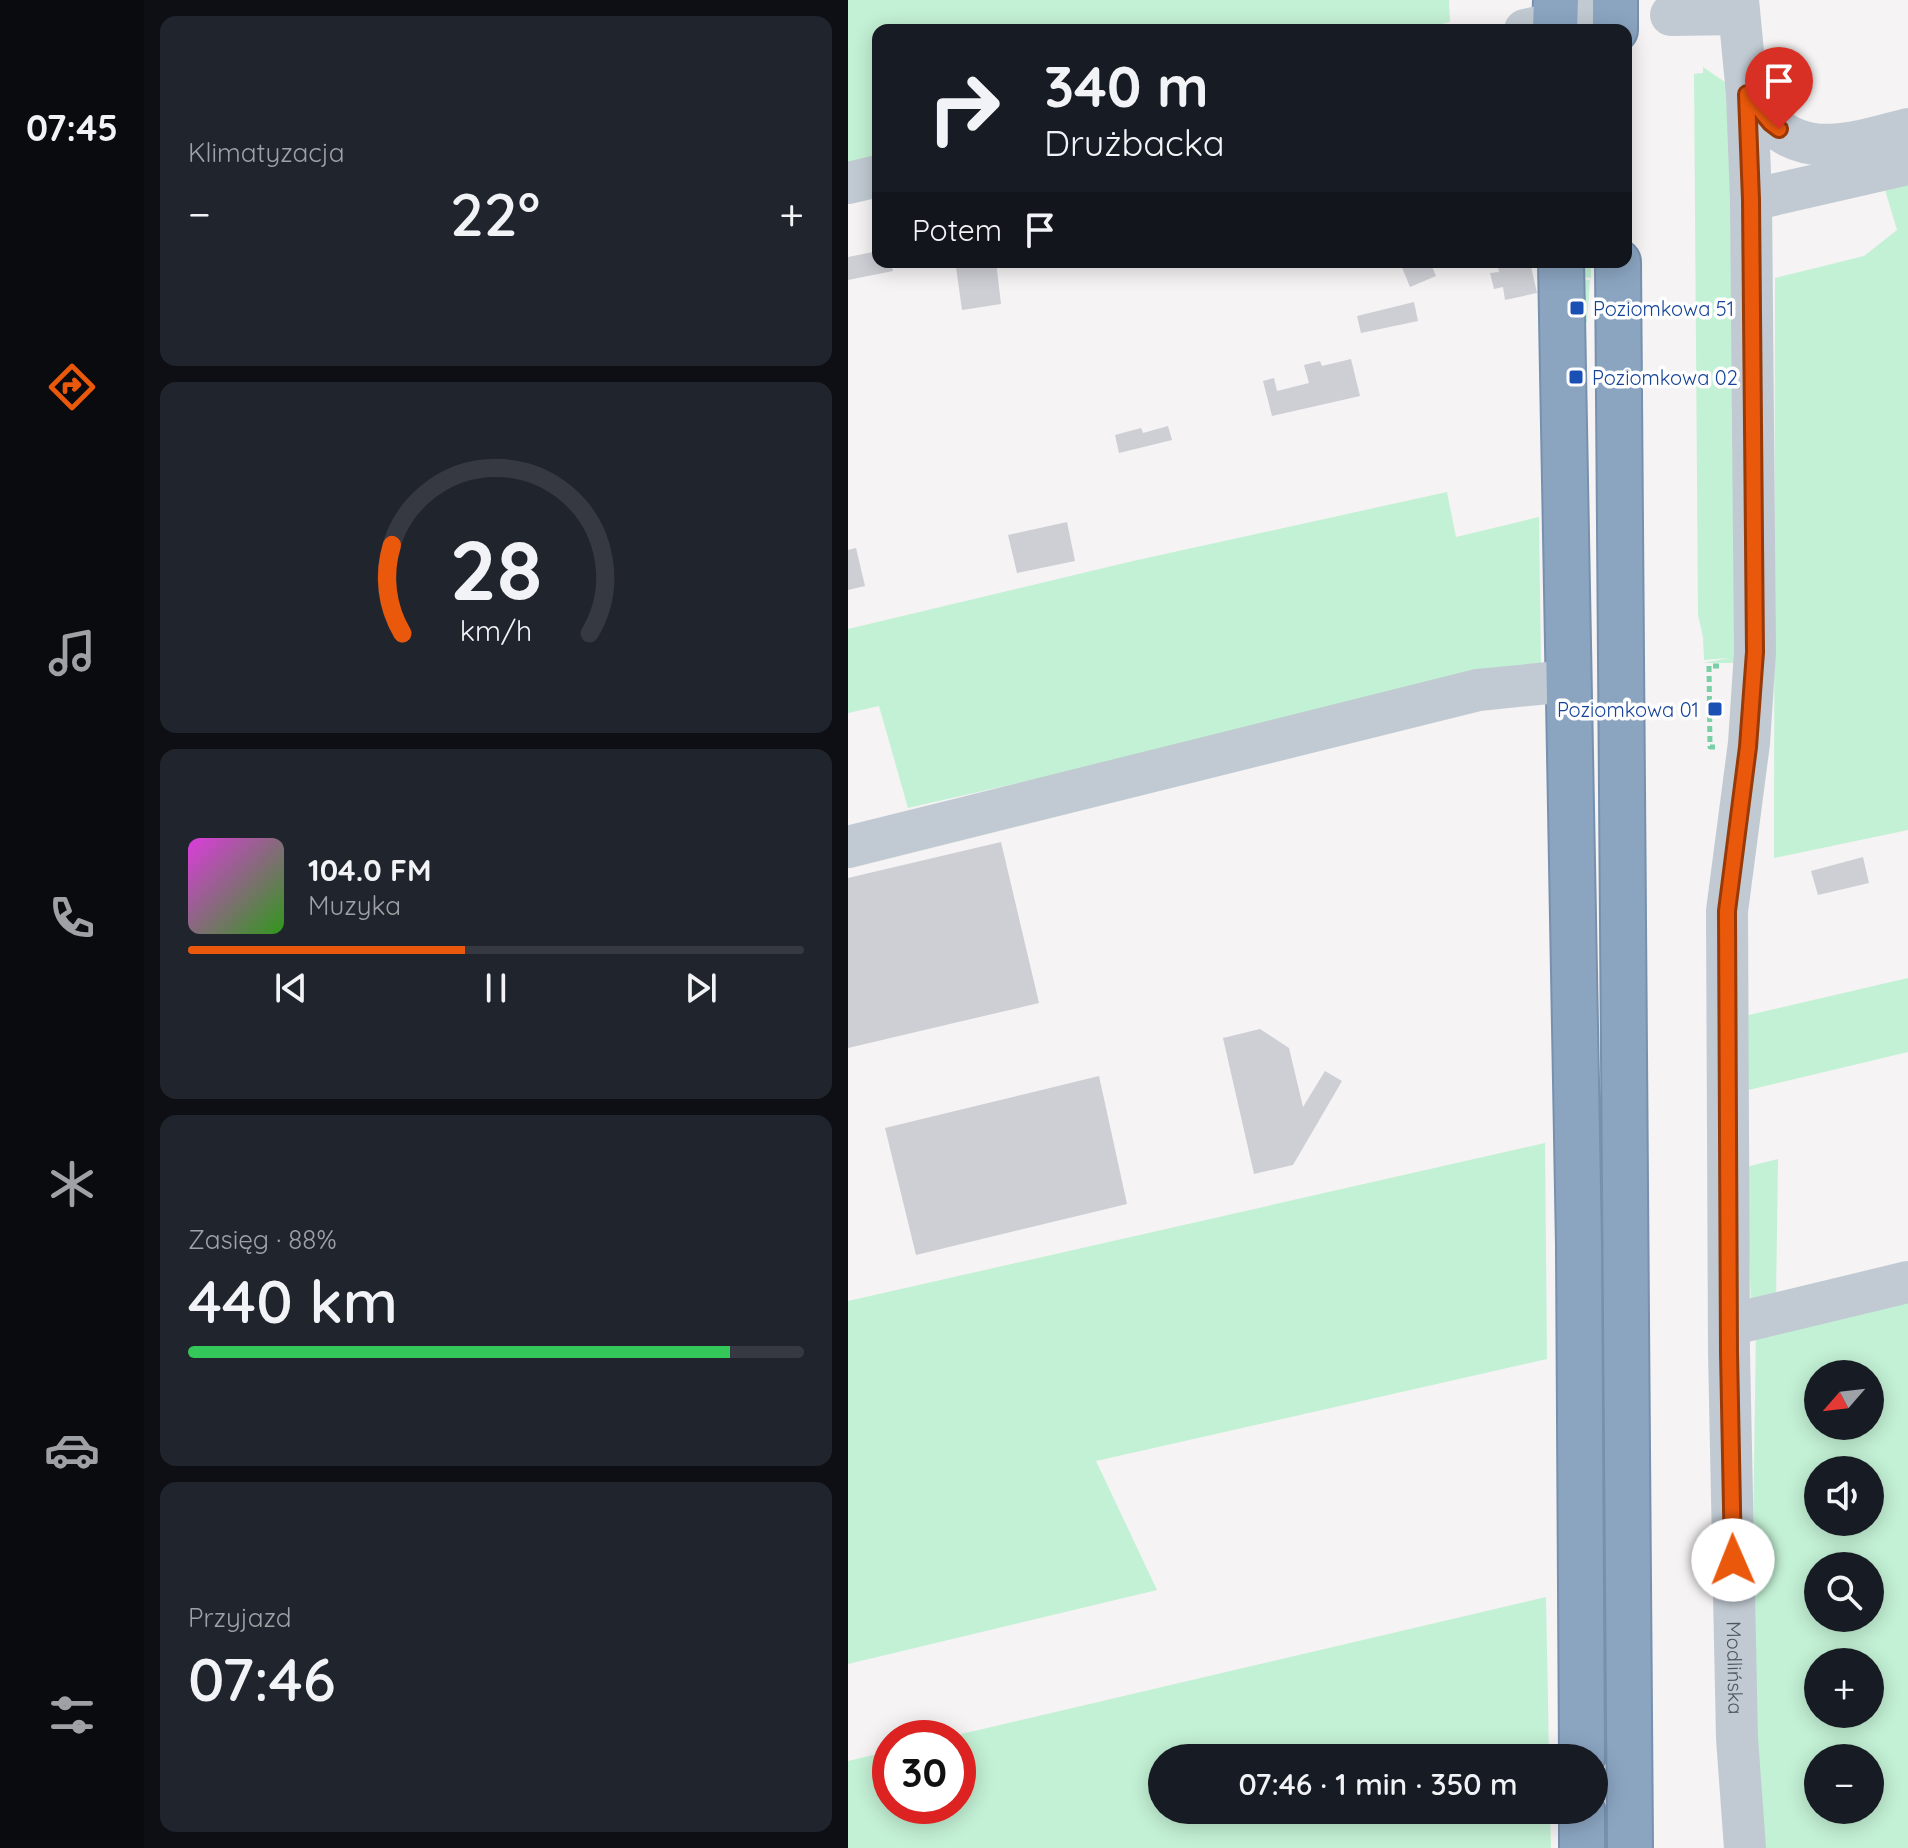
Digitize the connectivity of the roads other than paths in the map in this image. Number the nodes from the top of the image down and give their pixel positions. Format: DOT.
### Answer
graph roads {
  1 [pos="1739,7"];
  2 [pos="1671,15"];
  3 [pos="1615,16"];
  4 [pos="1548,21"];
  5 [pos="1747,94"];
  6 [pos="1908,129"];
  7 [pos="1908,164"];
  8 [pos="872,177"];
  9 [pos="848,183"];
  10 [pos="1751,200"];
  11 [pos="1561,268"];
  12 [pos="1618,268"];
  13 [pos="1569,681"];
  14 [pos="848,847"];
  15 [pos="1908,1282"];
  16 [pos="1729,1325"];
  17 [pos="1582,1744"];
  18 [pos="1582,1824"];
  19 [pos="1582,1848"];
  20 [pos="1630,1848"];
  21 [pos="1745,1848"];
  1 -- 2 [label="street"];
  1 -- 5 [label="street, Modlińska"];
  3 -- 4 [label="street"];
  5 -- 6 [label="street"];
  5 -- 10 [label="street, Modlińska"];
  7 -- 10 [label="street"];
  8 -- 9 [label="street"];
  10 -- 16 [label="street, Modlińska"];
  11 -- 13 [label="highway"];
  12 -- 20 [label="highway"];
  13 -- 14 [label="street"];
  13 -- 17 [label="highway"];
  15 -- 16 [label="street"];
  16 -- 21 [label="street, Modlińska"];
  18 -- 19 [label="highway"];
}
